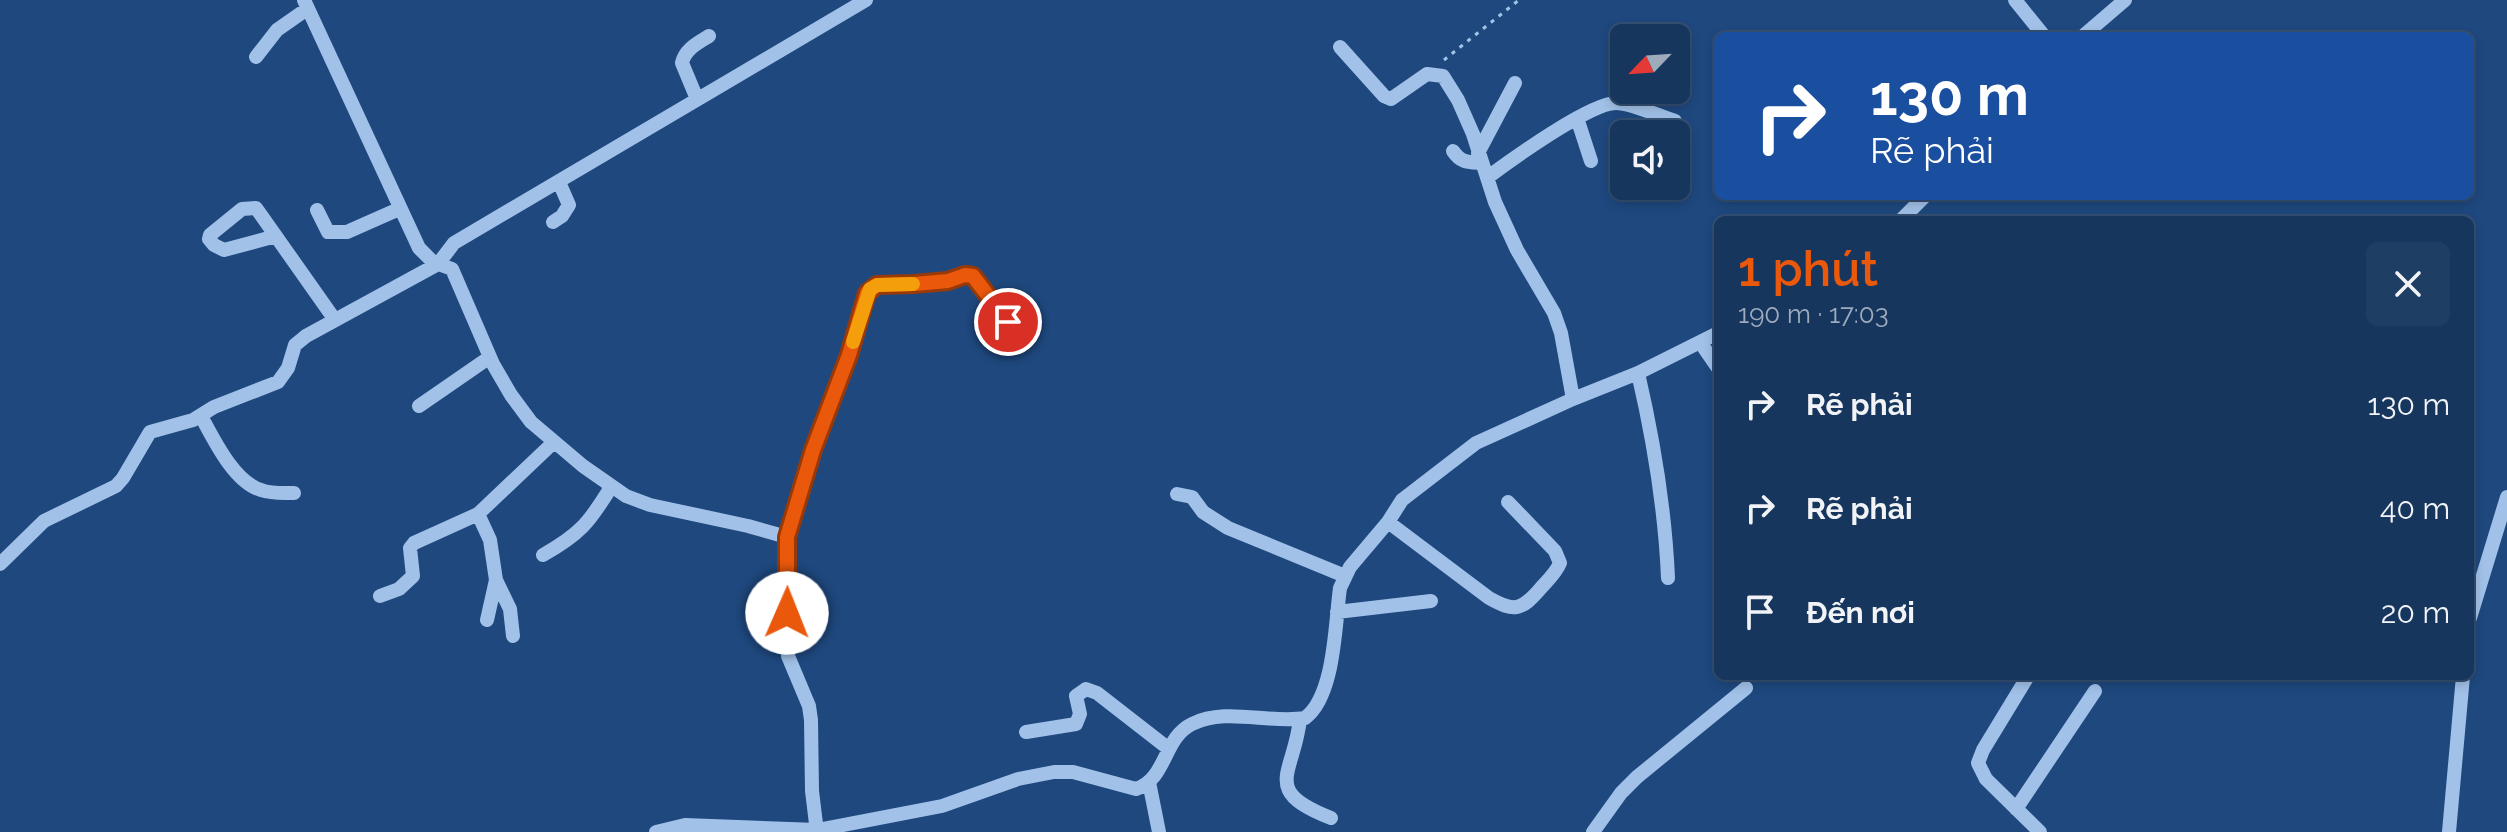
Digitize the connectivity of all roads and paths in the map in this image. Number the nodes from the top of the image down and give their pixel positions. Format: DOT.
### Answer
graph roads {
  1 [pos="866,0"];
  2 [pos="1519,0"];
  3 [pos="2015,0"];
  4 [pos="2125,0"];
  5 [pos="305,4"];
  6 [pos="2041,32"];
  7 [pos="2088,32"];
  8 [pos="709,36"];
  9 [pos="1340,47"];
  10 [pos="256,57"];
  11 [pos="1443,76"];
  12 [pos="1515,83"];
  13 [pos="697,99"];
  14 [pos="1577,118"];
  15 [pos="1672,120"];
  16 [pos="1453,151"];
  17 [pos="1591,161"];
  18 [pos="1483,164"];
  19 [pos="559,182"];
  20 [pos="1921,200"];
  21 [pos="399,209"];
  22 [pos="317,210"];
  23 [pos="1905,216"];
  24 [pos="553,222"];
  25 [pos="276,236"];
  26 [pos="438,264"];
  27 [pos="335,320"];
  28 [pos="1008,322"];
  29 [pos="1714,335"];
  30 [pos="1700,342"];
  31 [pos="490,357"];
  32 [pos="1714,362"];
  33 [pos="1638,373"];
  34 [pos="1573,399"];
  35 [pos="419,406"];
  36 [pos="201,416"];
  37 [pos="554,442"];
  38 [pos="611,487"];
  39 [pos="294,493"];
  40 [pos="1177,494"];
  41 [pos="2507,497"];
  42 [pos="1508,502"];
  43 [pos="478,514"];
  44 [pos="1388,522"];
  45 [pos="787,537"];
  46 [pos="543,555"];
  47 [pos="0,564"];
  48 [pos="1345,576"];
  49 [pos="1668,578"];
  50 [pos="496,580"];
  51 [pos="380,596"];
  52 [pos="1431,601"];
  53 [pos="2474,605"];
  54 [pos="1337,612"];
  55 [pos="487,620"];
  56 [pos="513,636"];
  57 [pos="2026,680"];
  58 [pos="2463,680"];
  59 [pos="1746,688"];
  60 [pos="2095,691"];
  61 [pos="1300,719"];
  62 [pos="1026,732"];
  63 [pos="1169,749"];
  64 [pos="1149,782"];
  65 [pos="2016,809"];
  66 [pos="1331,818"];
  67 [pos="772,831"];
  68 [pos="817,831"];
  69 [pos="656,832"];
  70 [pos="1159,832"];
  71 [pos="1593,832"];
  72 [pos="2040,832"];
  73 [pos="2449,832"];
  1 -- 13 [label="street"];
  2 -- 11 [label="path"];
  3 -- 6 [label="street"];
  4 -- 7 [label="street"];
  5 -- 10 [label="street"];
  5 -- 21 [label="street"];
  8 -- 13 [label="street"];
  9 -- 11 [label="street"];
  11 -- 18 [label="street"];
  12 -- 18 [label="street"];
  13 -- 19 [label="street"];
  14 -- 15 [label="street"];
  14 -- 17 [label="street"];
  14 -- 18 [label="street"];
  16 -- 18 [label="street"];
  18 -- 34 [label="street"];
  19 -- 24 [label="street"];
  19 -- 26 [label="street"];
  20 -- 23 [label="street"];
  21 -- 22 [label="street"];
  21 -- 26 [label="street"];
  25 -- 27 [label="street"];
  26 -- 27 [label="street"];
  26 -- 31 [label="street"];
  27 -- 36 [label="street"];
  28 -- 45 [label="street"];
  29 -- 30 [label="street"];
  30 -- 32 [label="street"];
  30 -- 33 [label="street"];
  31 -- 35 [label="street"];
  31 -- 37 [label="street"];
  33 -- 34 [label="street"];
  33 -- 49 [label="street"];
  34 -- 44 [label="street"];
  36 -- 39 [label="street"];
  36 -- 47 [label="street"];
  37 -- 38 [label="street"];
  37 -- 43 [label="street"];
  38 -- 45 [label="street"];
  38 -- 46 [label="street"];
  40 -- 48 [label="street"];
  41 -- 53 [label="street"];
  42 -- 44 [label="street"];
  43 -- 50 [label="street"];
  43 -- 51 [label="street"];
  44 -- 48 [label="street"];
  45 -- 68 [label="street"];
  48 -- 54 [label="street"];
  50 -- 55 [label="street"];
  50 -- 56 [label="street"];
  52 -- 54 [label="street"];
  54 -- 61 [label="street"];
  57 -- 65 [label="street"];
  58 -- 73 [label="street"];
  59 -- 71 [label="street"];
  60 -- 65 [label="street"];
  61 -- 63 [label="street"];
  61 -- 66 [label="street"];
  62 -- 63 [label="street"];
  63 -- 64 [label="street"];
  64 -- 68 [label="street"];
  64 -- 70 [label="street"];
  65 -- 72 [label="street"];
  67 -- 68 [label="street"];
  67 -- 69 [label="street"];
}
